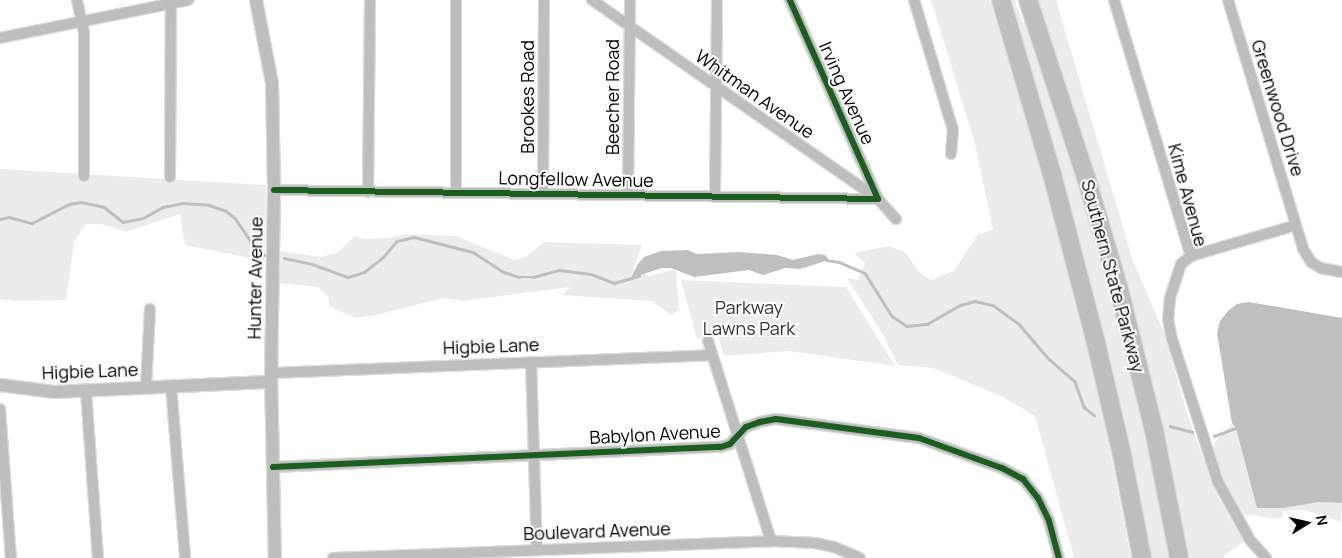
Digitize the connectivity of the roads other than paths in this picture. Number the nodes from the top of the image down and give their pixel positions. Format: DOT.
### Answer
graph roads {
  1 [pos="77,0"];
  2 [pos="188,0"];
  3 [pos="256,0"];
  4 [pos="370,0"];
  5 [pos="456,0"];
  6 [pos="544,0"];
  7 [pos="592,0"];
  8 [pos="630,0"];
  9 [pos="717,0"];
  10 [pos="790,0"];
  11 [pos="914,0"];
  12 [pos="1001,0"];
  13 [pos="1028,0"];
  14 [pos="1114,0"];
  15 [pos="1228,0"];
  16 [pos="171,3"];
  17 [pos="82,22"];
  18 [pos="629,25"];
  19 [pos="0,38"];
  20 [pos="715,87"];
  21 [pos="951,154"];
  22 [pos="84,176"];
  23 [pos="170,177"];
  24 [pos="274,190"];
  25 [pos="368,192"];
  26 [pos="456,192"];
  27 [pos="543,194"];
  28 [pos="628,194"];
  29 [pos="715,196"];
  30 [pos="878,199"];
  31 [pos="896,219"];
  32 [pos="1296,226"];
  33 [pos="1191,256"];
  34 [pos="1342,272"];
  35 [pos="150,309"];
  36 [pos="708,341"];
  37 [pos="712,355"];
  38 [pos="531,362"];
  39 [pos="271,377"];
  40 [pos="0,386"];
  41 [pos="170,386"];
  42 [pos="146,387"];
  43 [pos="86,391"];
  44 [pos="0,409"];
  45 [pos="738,438"];
  46 [pos="533,455"];
  47 [pos="273,467"];
  48 [pos="771,541"];
  49 [pos="536,550"];
  50 [pos="11,558"];
  51 [pos="98,558"];
  52 [pos="185,558"];
  53 [pos="275,558"];
  54 [pos="333,558"];
  55 [pos="860,558"];
  56 [pos="1059,558"];
  57 [pos="1142,558"];
  58 [pos="1179,558"];
  59 [pos="1266,558"];
  1 -- 17 [label="street"];
  2 -- 16 [label="street"];
  3 -- 24 [label="street, Hunter Avenue"];
  4 -- 25 [label="street"];
  5 -- 26 [label="street"];
  6 -- 27 [label="street, Brookes Road"];
  7 -- 18 [label="street, Whitman Avenue"];
  8 -- 18 [label="street, Beecher Road"];
  9 -- 20 [label="street"];
  10 -- 30 [label="street, Irving Avenue"];
  11 -- 21 [label="street"];
  12 -- 57 [label="highway, Southern State Parkway"];
  13 -- 58 [label="highway, Southern State Parkway"];
  14 -- 33 [label="street, Kime Avenue"];
  15 -- 32 [label="street, Greenwood Drive"];
  16 -- 17 [label="street"];
  16 -- 23 [label="street"];
  17 -- 19 [label="street"];
  17 -- 22 [label="street"];
  18 -- 20 [label="street, Whitman Avenue"];
  18 -- 28 [label="street, Beecher Road"];
  20 -- 29 [label="street"];
  20 -- 30 [label="street, Whitman Avenue"];
  24 -- 25 [label="street, Longfellow Avenue"];
  24 -- 39 [label="street, Hunter Avenue"];
  25 -- 26 [label="street, Longfellow Avenue"];
  26 -- 27 [label="street, Longfellow Avenue"];
  27 -- 28 [label="street, Longfellow Avenue"];
  28 -- 29 [label="street, Longfellow Avenue"];
  29 -- 30 [label="street, Longfellow Avenue"];
  30 -- 31 [label="street, Whitman Avenue"];
  32 -- 33 [label="street"];
  32 -- 34 [label="street, Greenwood Drive"];
  33 -- 59 [label="street, Kime Avenue"];
  35 -- 42 [label="street"];
  36 -- 37 [label="street"];
  37 -- 38 [label="street, Higbie Lane"];
  37 -- 45 [label="street"];
  38 -- 39 [label="street, Higbie Lane"];
  38 -- 46 [label="street"];
  39 -- 41 [label="street, Higbie Lane"];
  39 -- 47 [label="street, Hunter Avenue"];
  40 -- 43 [label="street, Higbie Lane"];
  41 -- 42 [label="street, Higbie Lane"];
  41 -- 52 [label="street"];
  42 -- 43 [label="street, Higbie Lane"];
  43 -- 51 [label="street"];
  44 -- 50 [label="street"];
  45 -- 46 [label="street, Babylon Avenue"];
  45 -- 48 [label="street"];
  45 -- 56 [label="street, Babylon Avenue"];
  46 -- 47 [label="street, Babylon Avenue"];
  46 -- 49 [label="street"];
  47 -- 53 [label="street, Hunter Avenue"];
  48 -- 49 [label="street, Boulevard Avenue"];
  48 -- 55 [label="street, Boulevard Avenue"];
  49 -- 54 [label="street, Boulevard Avenue"];
}
